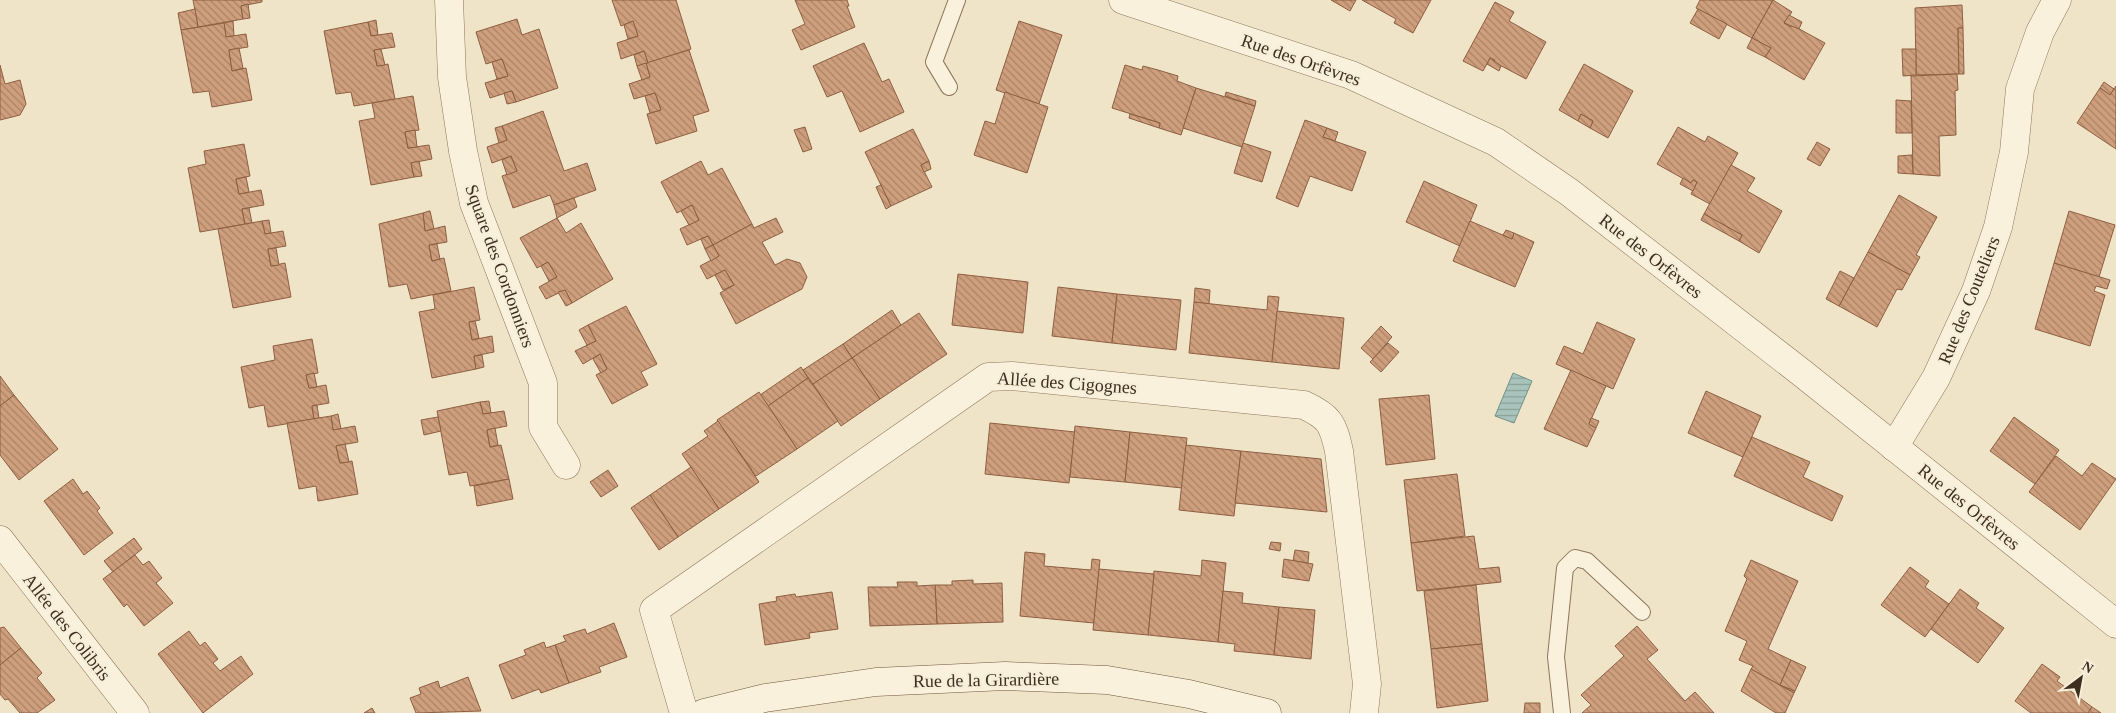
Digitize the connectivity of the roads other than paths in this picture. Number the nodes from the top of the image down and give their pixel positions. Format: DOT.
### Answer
graph roads {
  1 [pos="449,0"];
  2 [pos="957,0"];
  3 [pos="1123,0"];
  4 [pos="2057,0"];
  5 [pos="949,87"];
  6 [pos="1894,447"];
  7 [pos="566,464"];
  8 [pos="0,540"];
  9 [pos="1642,612"];
  10 [pos="2116,624"];
  11 [pos="135,713"];
  12 [pos="684,713"];
  13 [pos="704,713"];
  14 [pos="1267,713"];
  15 [pos="1364,713"];
  16 [pos="1562,713"];
  1 -- 7 [label="street, Square des Cordonniers"];
  2 -- 5 [label="lane"];
  3 -- 6 [label="street, Rue des Orfèvres"];
  4 -- 6 [label="street, Rue des Couteliers"];
  6 -- 10 [label="street, Rue des Orfèvres"];
  8 -- 11 [label="street, Allée des Colibris"];
  9 -- 16 [label="lane"];
  12 -- 15 [label="street, Allée des Cigognes"];
  13 -- 14 [label="street, Rue de la Girardière"];
}
